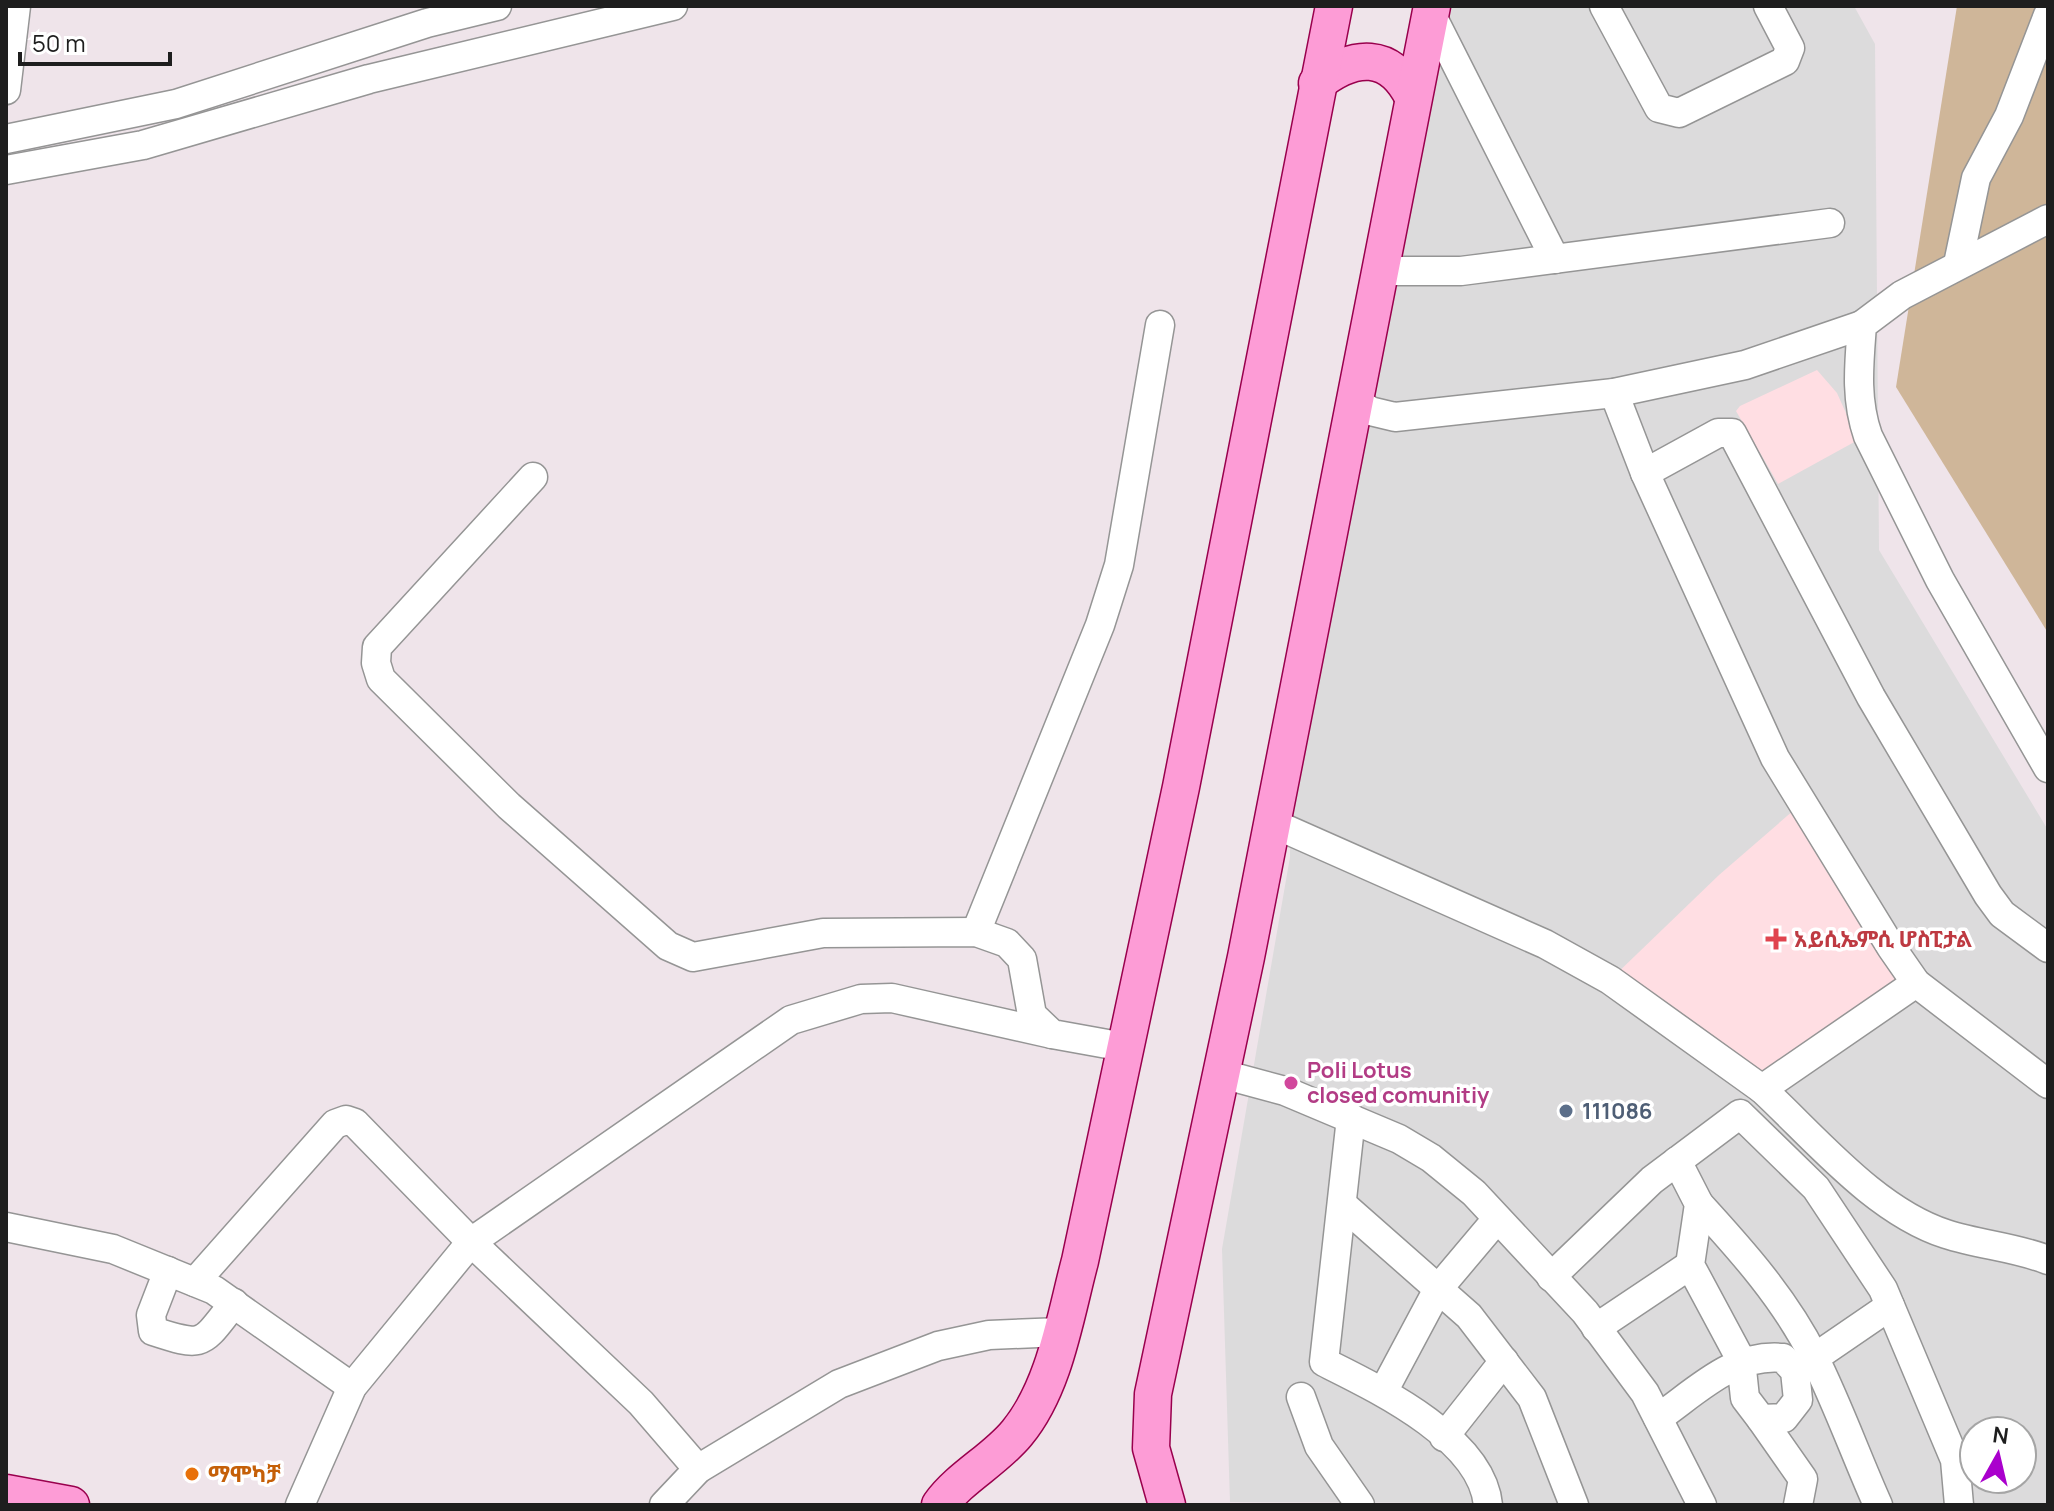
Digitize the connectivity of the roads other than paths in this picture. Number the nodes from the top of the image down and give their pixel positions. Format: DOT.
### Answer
graph roads {
  1 [pos="16,6"];
  2 [pos="497,6"];
  3 [pos="673,6"];
  4 [pos="1334,6"];
  5 [pos="1604,6"];
  6 [pos="1768,6"];
  7 [pos="1431,10"];
  8 [pos="426,14"];
  9 [pos="2048,15"];
  10 [pos="1317,83"];
  11 [pos="6,90"];
  12 [pos="1413,97"];
  13 [pos="6,139"];
  14 [pos="6,170"];
  15 [pos="2048,219"];
  16 [pos="1830,223"];
  17 [pos="1555,259"];
  18 [pos="1958,264"];
  19 [pos="1382,271"];
  20 [pos="1160,325"];
  21 [pos="1862,325"];
  22 [pos="1614,393"];
  23 [pos="1356,401"];
  24 [pos="1645,473"];
  25 [pos="533,477"];
  26 [pos="2048,768"];
  27 [pos="1272,823"];
  28 [pos="976,932"];
  29 [pos="2048,948"];
  30 [pos="1916,983"];
  31 [pos="1052,1034"];
  32 [pos="1124,1047"];
  33 [pos="1222,1074"];
  34 [pos="2048,1084"];
  35 [pos="1762,1089"];
  36 [pos="1351,1118"];
  37 [pos="1677,1161"];
  38 [pos="1699,1204"];
  39 [pos="1343,1205"];
  40 [pos="1497,1219"];
  41 [pos="6,1227"];
  42 [pos="471,1242"];
  43 [pos="2048,1260"];
  44 [pos="1690,1265"];
  45 [pos="168,1271"];
  46 [pos="1551,1277"];
  47 [pos="195,1282"];
  48 [pos="1438,1289"];
  49 [pos="234,1303"];
  50 [pos="1890,1306"];
  51 [pos="1596,1328"];
  52 [pos="1061,1332"];
  53 [pos="1741,1360"];
  54 [pos="1504,1361"];
  55 [pos="1805,1364"];
  56 [pos="352,1387"];
  57 [pos="1383,1392"];
  58 [pos="1301,1397"];
  59 [pos="1658,1418"];
  60 [pos="1761,1419"];
  61 [pos="1444,1437"];
  62 [pos="698,1469"];
  63 [pos="6,1493"];
  64 [pos="1357,1504"];
  65 [pos="71,1505"];
  66 [pos="300,1505"];
  67 [pos="664,1505"];
  68 [pos="940,1505"];
  69 [pos="1167,1505"];
  70 [pos="1488,1505"];
  71 [pos="1574,1505"];
  72 [pos="1702,1505"];
  73 [pos="1798,1505"];
  74 [pos="1878,1505"];
  75 [pos="1959,1505"];
  1 -- 11 [label="street"];
  2 -- 8 [label="street"];
  3 -- 14 [label="street"];
  4 -- 10 [label="main road"];
  5 -- 6 [label="street"];
  7 -- 12 [label="main road"];
  7 -- 17 [label="street"];
  8 -- 13 [label="street"];
  9 -- 18 [label="street"];
  10 -- 12 [label="main road"];
  10 -- 32 [label="main road"];
  12 -- 19 [label="main road"];
  15 -- 18 [label="street"];
  16 -- 17 [label="street"];
  17 -- 19 [label="street"];
  18 -- 21 [label="street"];
  19 -- 23 [label="main road"];
  20 -- 28 [label="street"];
  21 -- 22 [label="street"];
  21 -- 26 [label="street"];
  22 -- 23 [label="street"];
  22 -- 24 [label="street"];
  23 -- 27 [label="main road"];
  24 -- 29 [label="street"];
  24 -- 30 [label="street"];
  25 -- 28 [label="street"];
  27 -- 33 [label="main road"];
  27 -- 35 [label="street"];
  28 -- 31 [label="street"];
  30 -- 34 [label="street"];
  30 -- 35 [label="street"];
  31 -- 32 [label="street"];
  31 -- 42 [label="street"];
  32 -- 52 [label="main road"];
  33 -- 36 [label="street"];
  33 -- 69 [label="main road"];
  35 -- 43 [label="street"];
  36 -- 39 [label="street"];
  36 -- 40 [label="street"];
  37 -- 38 [label="street"];
  37 -- 46 [label="street"];
  37 -- 50 [label="street"];
  38 -- 44 [label="street"];
  38 -- 55 [label="street"];
  39 -- 48 [label="street"];
  39 -- 57 [label="street"];
  40 -- 46 [label="street"];
  40 -- 48 [label="street"];
  41 -- 45 [label="street"];
  42 -- 47 [label="street"];
  42 -- 56 [label="street"];
  42 -- 62 [label="street"];
  44 -- 51 [label="street"];
  44 -- 53 [label="street"];
  45 -- 47 [label="street"];
  45 -- 49 [label="street"];
  46 -- 51 [label="street"];
  47 -- 49 [label="street"];
  48 -- 54 [label="street"];
  48 -- 57 [label="street"];
  49 -- 56 [label="street"];
  50 -- 55 [label="street"];
  50 -- 75 [label="street"];
  51 -- 59 [label="street"];
  52 -- 62 [label="street"];
  52 -- 68 [label="main road"];
  53 -- 55 [label="street"];
  53 -- 59 [label="street"];
  53 -- 60 [label="street"];
  54 -- 61 [label="street"];
  54 -- 71 [label="street"];
  55 -- 60 [label="street"];
  55 -- 74 [label="street"];
  56 -- 66 [label="street"];
  57 -- 61 [label="street"];
  58 -- 64 [label="street"];
  59 -- 72 [label="street"];
  60 -- 73 [label="street"];
  61 -- 70 [label="street"];
  62 -- 67 [label="street"];
  63 -- 65 [label="main road"];
}
